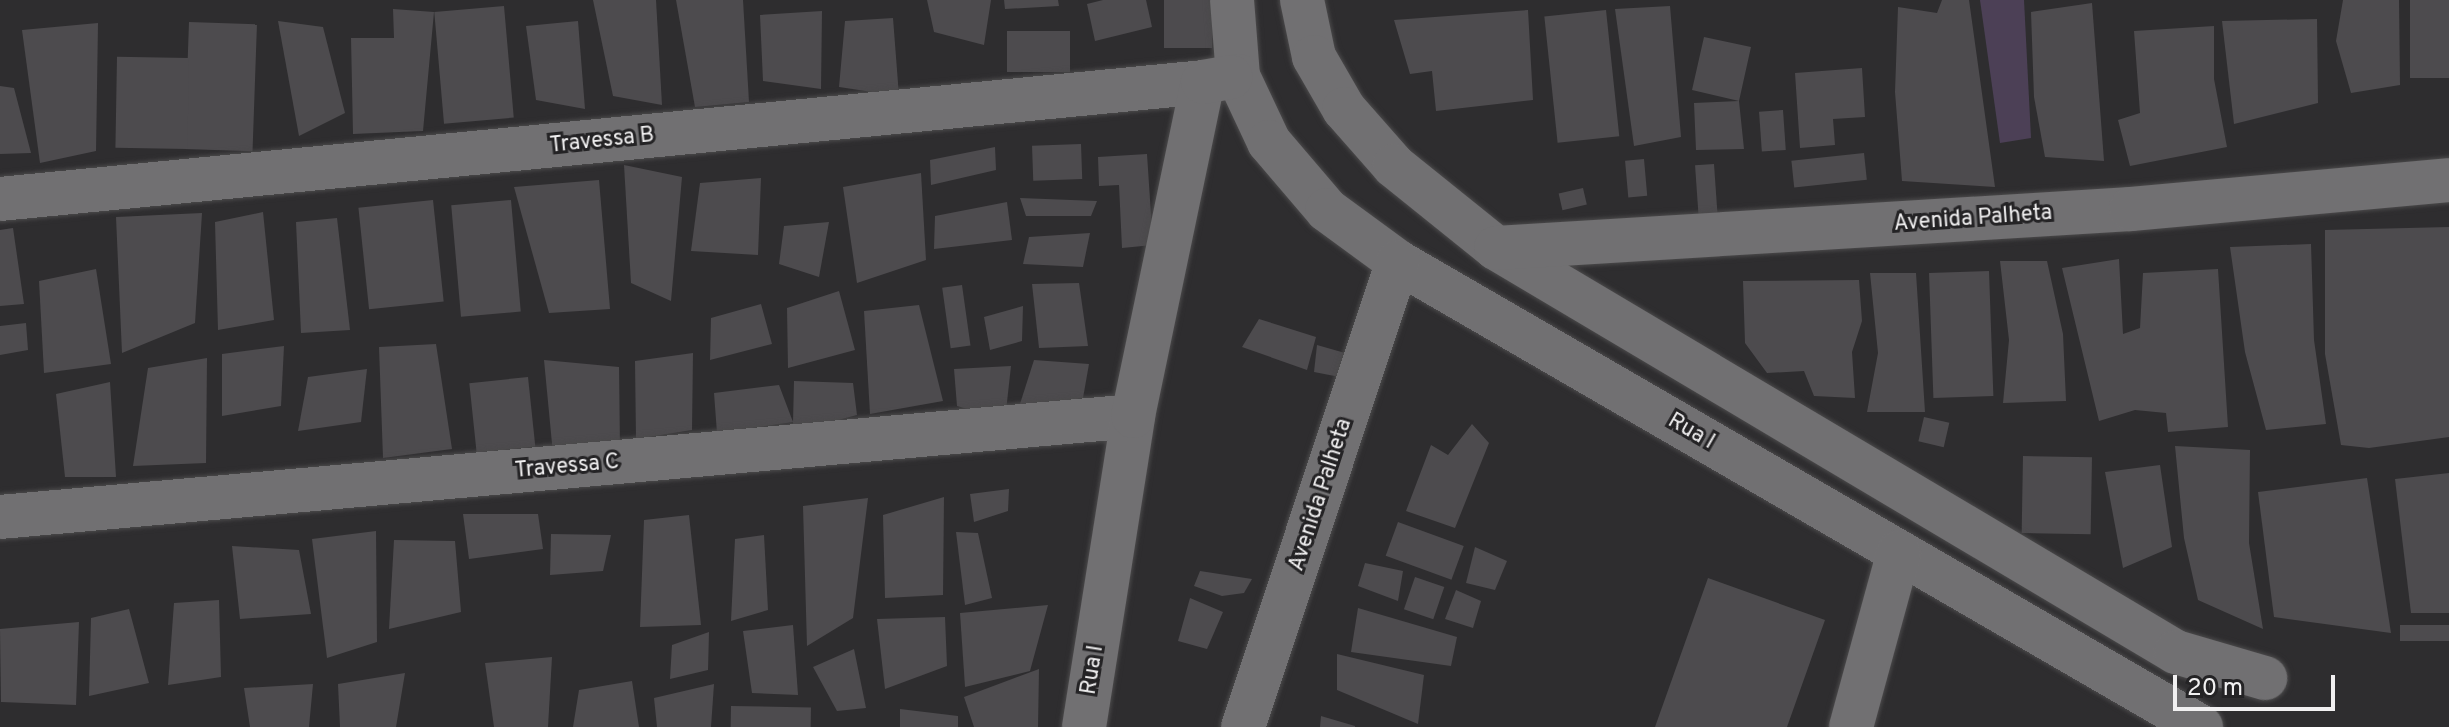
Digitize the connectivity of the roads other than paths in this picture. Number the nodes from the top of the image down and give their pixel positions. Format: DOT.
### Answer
graph roads {
  1 [pos="1232,0"];
  2 [pos="1302,0"];
  3 [pos="1220,79"];
  4 [pos="2449,180"];
  5 [pos="0,199"];
  6 [pos="1496,248"];
  7 [pos="1398,262"];
  8 [pos="1133,416"];
  9 [pos="0,517"];
  10 [pos="1899,552"];
  11 [pos="2265,678"];
  12 [pos="1084,727"];
  13 [pos="1243,727"];
  14 [pos="1851,727"];
  15 [pos="2201,727"];
  1 -- 3 [label="street, Rua I"];
  2 -- 6 [label="street"];
  3 -- 5 [label="street, Travessa B"];
  3 -- 7 [label="street, Rua I"];
  3 -- 8 [label="street, Rua I"];
  4 -- 6 [label="street, Avenida Palheta"];
  6 -- 11 [label="street"];
  7 -- 10 [label="street, Rua I"];
  7 -- 13 [label="street, Avenida Palheta"];
  8 -- 9 [label="street, Travessa C"];
  8 -- 12 [label="street, Rua I"];
  10 -- 14 [label="street"];
  10 -- 15 [label="street, Rua I"];
}
